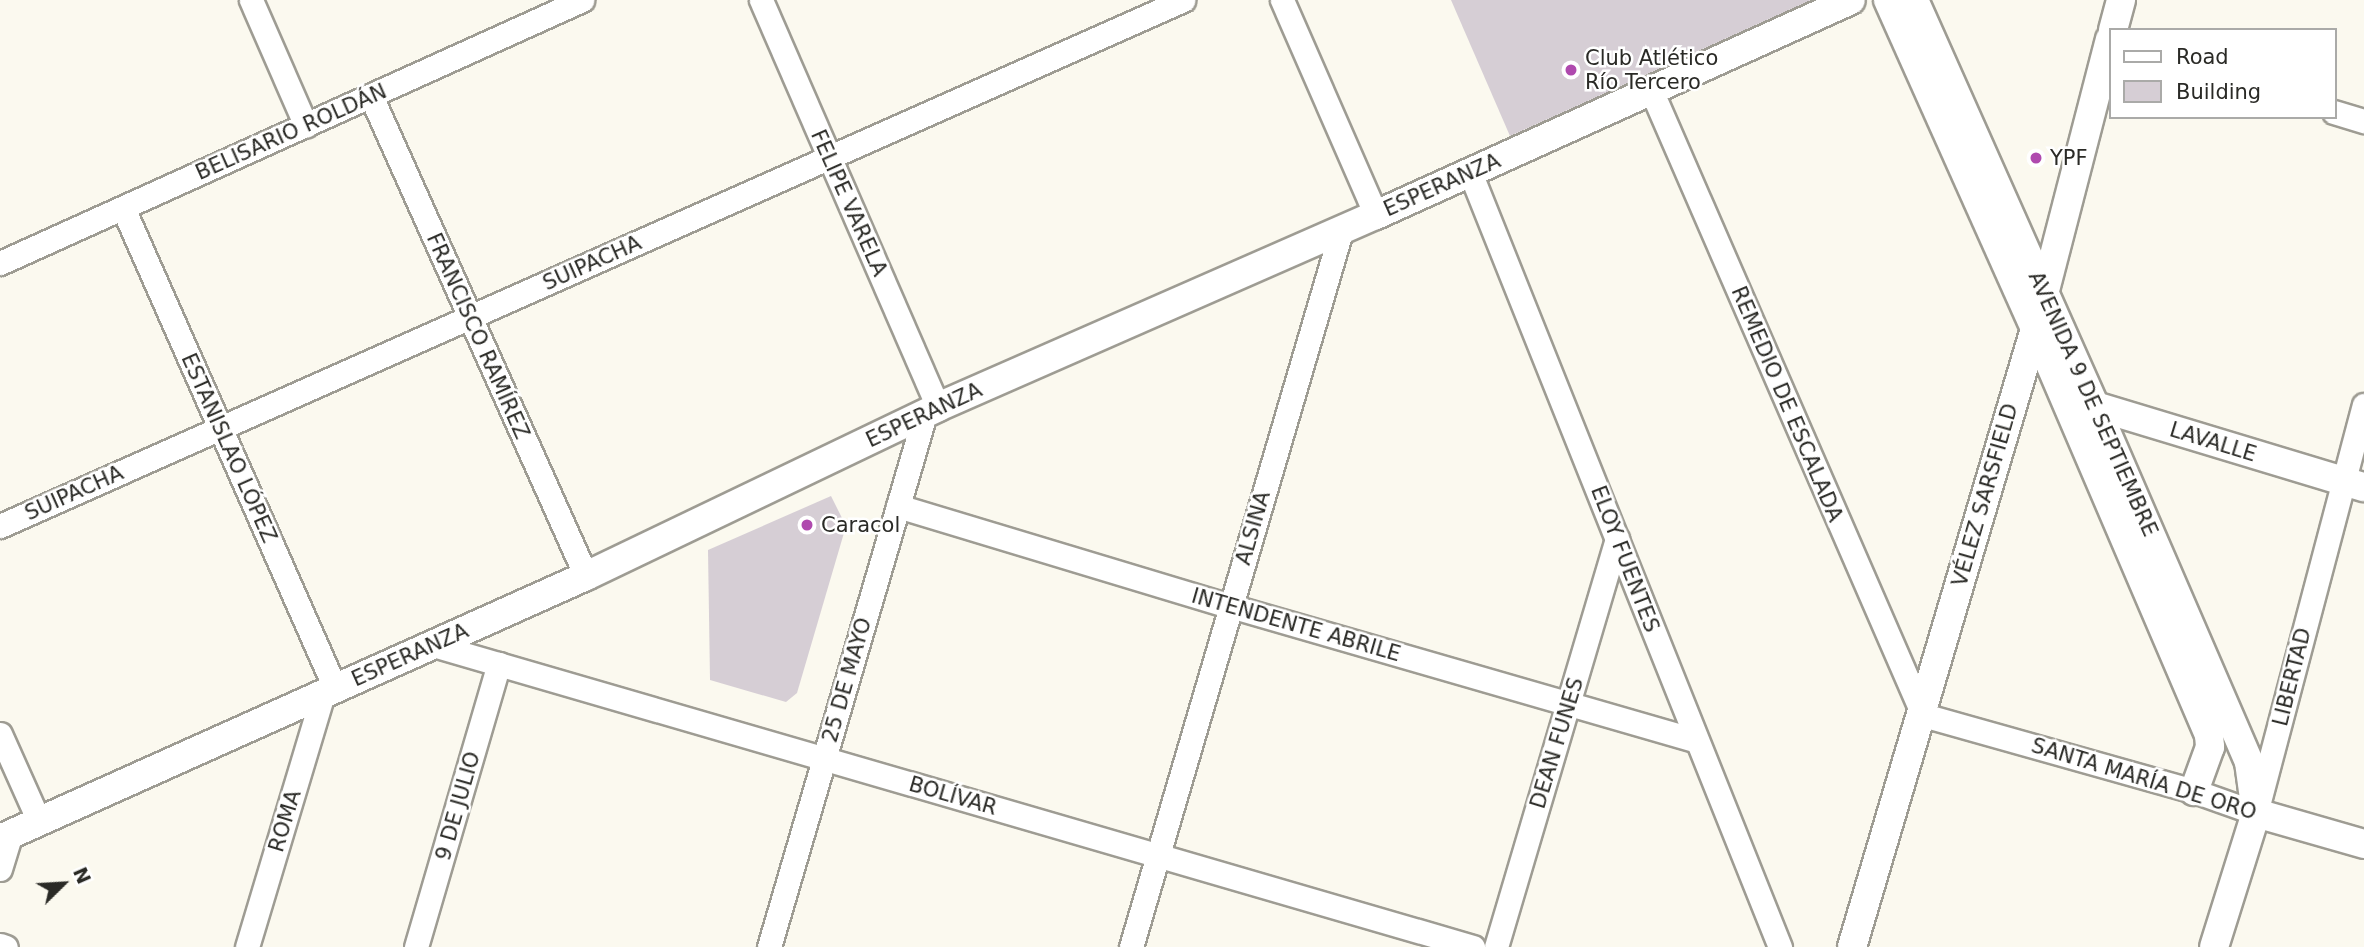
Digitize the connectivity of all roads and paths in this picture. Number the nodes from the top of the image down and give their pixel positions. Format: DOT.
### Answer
graph roads {
  1 [pos="251,0"];
  2 [pos="582,0"];
  3 [pos="761,0"];
  4 [pos="1183,0"];
  5 [pos="1282,0"];
  6 [pos="1851,0"];
  7 [pos="1888,0"];
  8 [pos="1914,0"];
  9 [pos="2121,0"];
  10 [pos="2114,28"];
  11 [pos="2108,50"];
  12 [pos="1652,92"];
  13 [pos="371,96"];
  14 [pos="2336,113"];
  15 [pos="2364,121"];
  16 [pos="306,126"];
  17 [pos="829,158"];
  18 [pos="1470,172"];
  19 [pos="123,208"];
  20 [pos="1376,215"];
  21 [pos="1341,231"];
  22 [pos="0,263"];
  23 [pos="2044,290"];
  24 [pos="470,317"];
  25 [pos="2035,329"];
  26 [pos="2062,396"];
  27 [pos="2364,405"];
  28 [pos="2095,406"];
  29 [pos="932,410"];
  30 [pos="221,428"];
  31 [pos="2353,484"];
  32 [pos="898,506"];
  33 [pos="0,526"];
  34 [pos="1617,539"];
  35 [pos="586,576"];
  36 [pos="1230,606"];
  37 [pos="433,645"];
  38 [pos="499,664"];
  39 [pos="329,691"];
  40 [pos="1569,704"];
  41 [pos="1923,715"];
  42 [pos="0,734"];
  43 [pos="1695,740"];
  44 [pos="824,758"];
  45 [pos="2194,790"];
  46 [pos="2256,813"];
  47 [pos="39,821"];
  48 [pos="6,836"];
  49 [pos="2364,844"];
  50 [pos="1158,855"];
  51 [pos="0,869"];
  52 [pos="0,945"];
  53 [pos="6,947"];
  54 [pos="247,947"];
  55 [pos="416,947"];
  56 [pos="769,947"];
  57 [pos="1131,947"];
  58 [pos="1473,947"];
  59 [pos="1496,947"];
  60 [pos="1780,947"];
  61 [pos="1852,947"];
  62 [pos="2214,947"];
  1 -- 16 [label="street"];
  2 -- 13 [label="street, BELISARIO ROLDÁN"];
  3 -- 17 [label="street, FELIPE VARELA"];
  4 -- 17 [label="street, SUIPACHA"];
  5 -- 20 [label="street"];
  6 -- 12 [label="main road, ESPERANZA"];
  7 -- 25 [label="main road, AVENIDA 9 DE SEPTIEMBRE"];
  8 -- 23 [label="main road, AVENIDA 9 DE SEPTIEMBRE"];
  9 -- 10 [label="main road, VÉLEZ SARSFIELD"];
  11 -- 23 [label="main road, VÉLEZ SARSFIELD"];
  12 -- 18 [label="main road, ESPERANZA"];
  12 -- 41 [label="street, REMEDIO DE ESCALADA"];
  13 -- 16 [label="street, BELISARIO ROLDÁN"];
  13 -- 24 [label="street, FRANCISCO RAMÍREZ"];
  14 -- 15 [label="street"];
  16 -- 19 [label="street, BELISARIO ROLDÁN"];
  17 -- 24 [label="street, SUIPACHA"];
  17 -- 29 [label="street, FELIPE VARELA"];
  18 -- 20 [label="main road, ESPERANZA"];
  18 -- 34 [label="street, ELOY FUENTES"];
  19 -- 22 [label="street, BELISARIO ROLDÁN"];
  19 -- 30 [label="street, ESTANISLAO LÓPEZ"];
  20 -- 21 [label="main road, ESPERANZA"];
  21 -- 29 [label="main road, ESPERANZA"];
  21 -- 36 [label="street, ALSINA"];
  23 -- 25 [label="main road, VÉLEZ SARSFIELD"];
  23 -- 28 [label="main road, AVENIDA 9 DE SEPTIEMBRE"];
  24 -- 30 [label="street, SUIPACHA"];
  24 -- 35 [label="street, FRANCISCO RAMÍREZ"];
  25 -- 26 [label="main road, AVENIDA 9 DE SEPTIEMBRE"];
  25 -- 41 [label="main road, VÉLEZ SARSFIELD"];
  26 -- 28 [label="main road, LAVALLE"];
  26 -- 45 [label="main road, AVENIDA 9 DE SEPTIEMBRE"];
  27 -- 31 [label="street, LIBERTAD"];
  28 -- 31 [label="main road, LAVALLE"];
  28 -- 46 [label="main road, AVENIDA 9 DE SEPTIEMBRE"];
  29 -- 32 [label="street, 25 DE MAYO"];
  29 -- 35 [label="main road, ESPERANZA"];
  30 -- 33 [label="street, SUIPACHA"];
  30 -- 39 [label="street, ESTANISLAO LÓPEZ"];
  31 -- 46 [label="street, LIBERTAD"];
  32 -- 36 [label="street, INTENDENTE ABRILE"];
  32 -- 44 [label="street, 25 DE MAYO"];
  34 -- 40 [label="street, DEAN FUNES"];
  34 -- 43 [label="street, ELOY FUENTES"];
  35 -- 37 [label="main road, ESPERANZA"];
  36 -- 40 [label="street, INTENDENTE ABRILE"];
  36 -- 50 [label="street, ALSINA"];
  37 -- 38 [label="street, BOLÍVAR"];
  37 -- 39 [label="main road, ESPERANZA"];
  38 -- 44 [label="street, BOLÍVAR"];
  38 -- 55 [label="street, 9 DE JULIO"];
  39 -- 47 [label="main road, ESPERANZA"];
  39 -- 54 [label="street, ROMA"];
  40 -- 43 [label="street, INTENDENTE ABRILE"];
  40 -- 59 [label="street, DEAN FUNES"];
  41 -- 45 [label="street, SANTA MARÍA DE ORO"];
  41 -- 61 [label="main road, VÉLEZ SARSFIELD"];
  42 -- 47 [label="street"];
  43 -- 60 [label="street, ELOY FUENTES"];
  44 -- 50 [label="street, BOLÍVAR"];
  44 -- 56 [label="street, 25 DE MAYO"];
  45 -- 46 [label="street, SANTA MARÍA DE ORO"];
  46 -- 49 [label="main road, SANTA MARÍA DE ORO"];
  46 -- 62 [label="main road, LIBERTAD"];
  47 -- 48 [label="main road, ESPERANZA"];
  48 -- 51 [label="street"];
  50 -- 57 [label="street, ALSINA"];
  50 -- 58 [label="street, BOLÍVAR"];
  52 -- 53 [label="street"];
}
